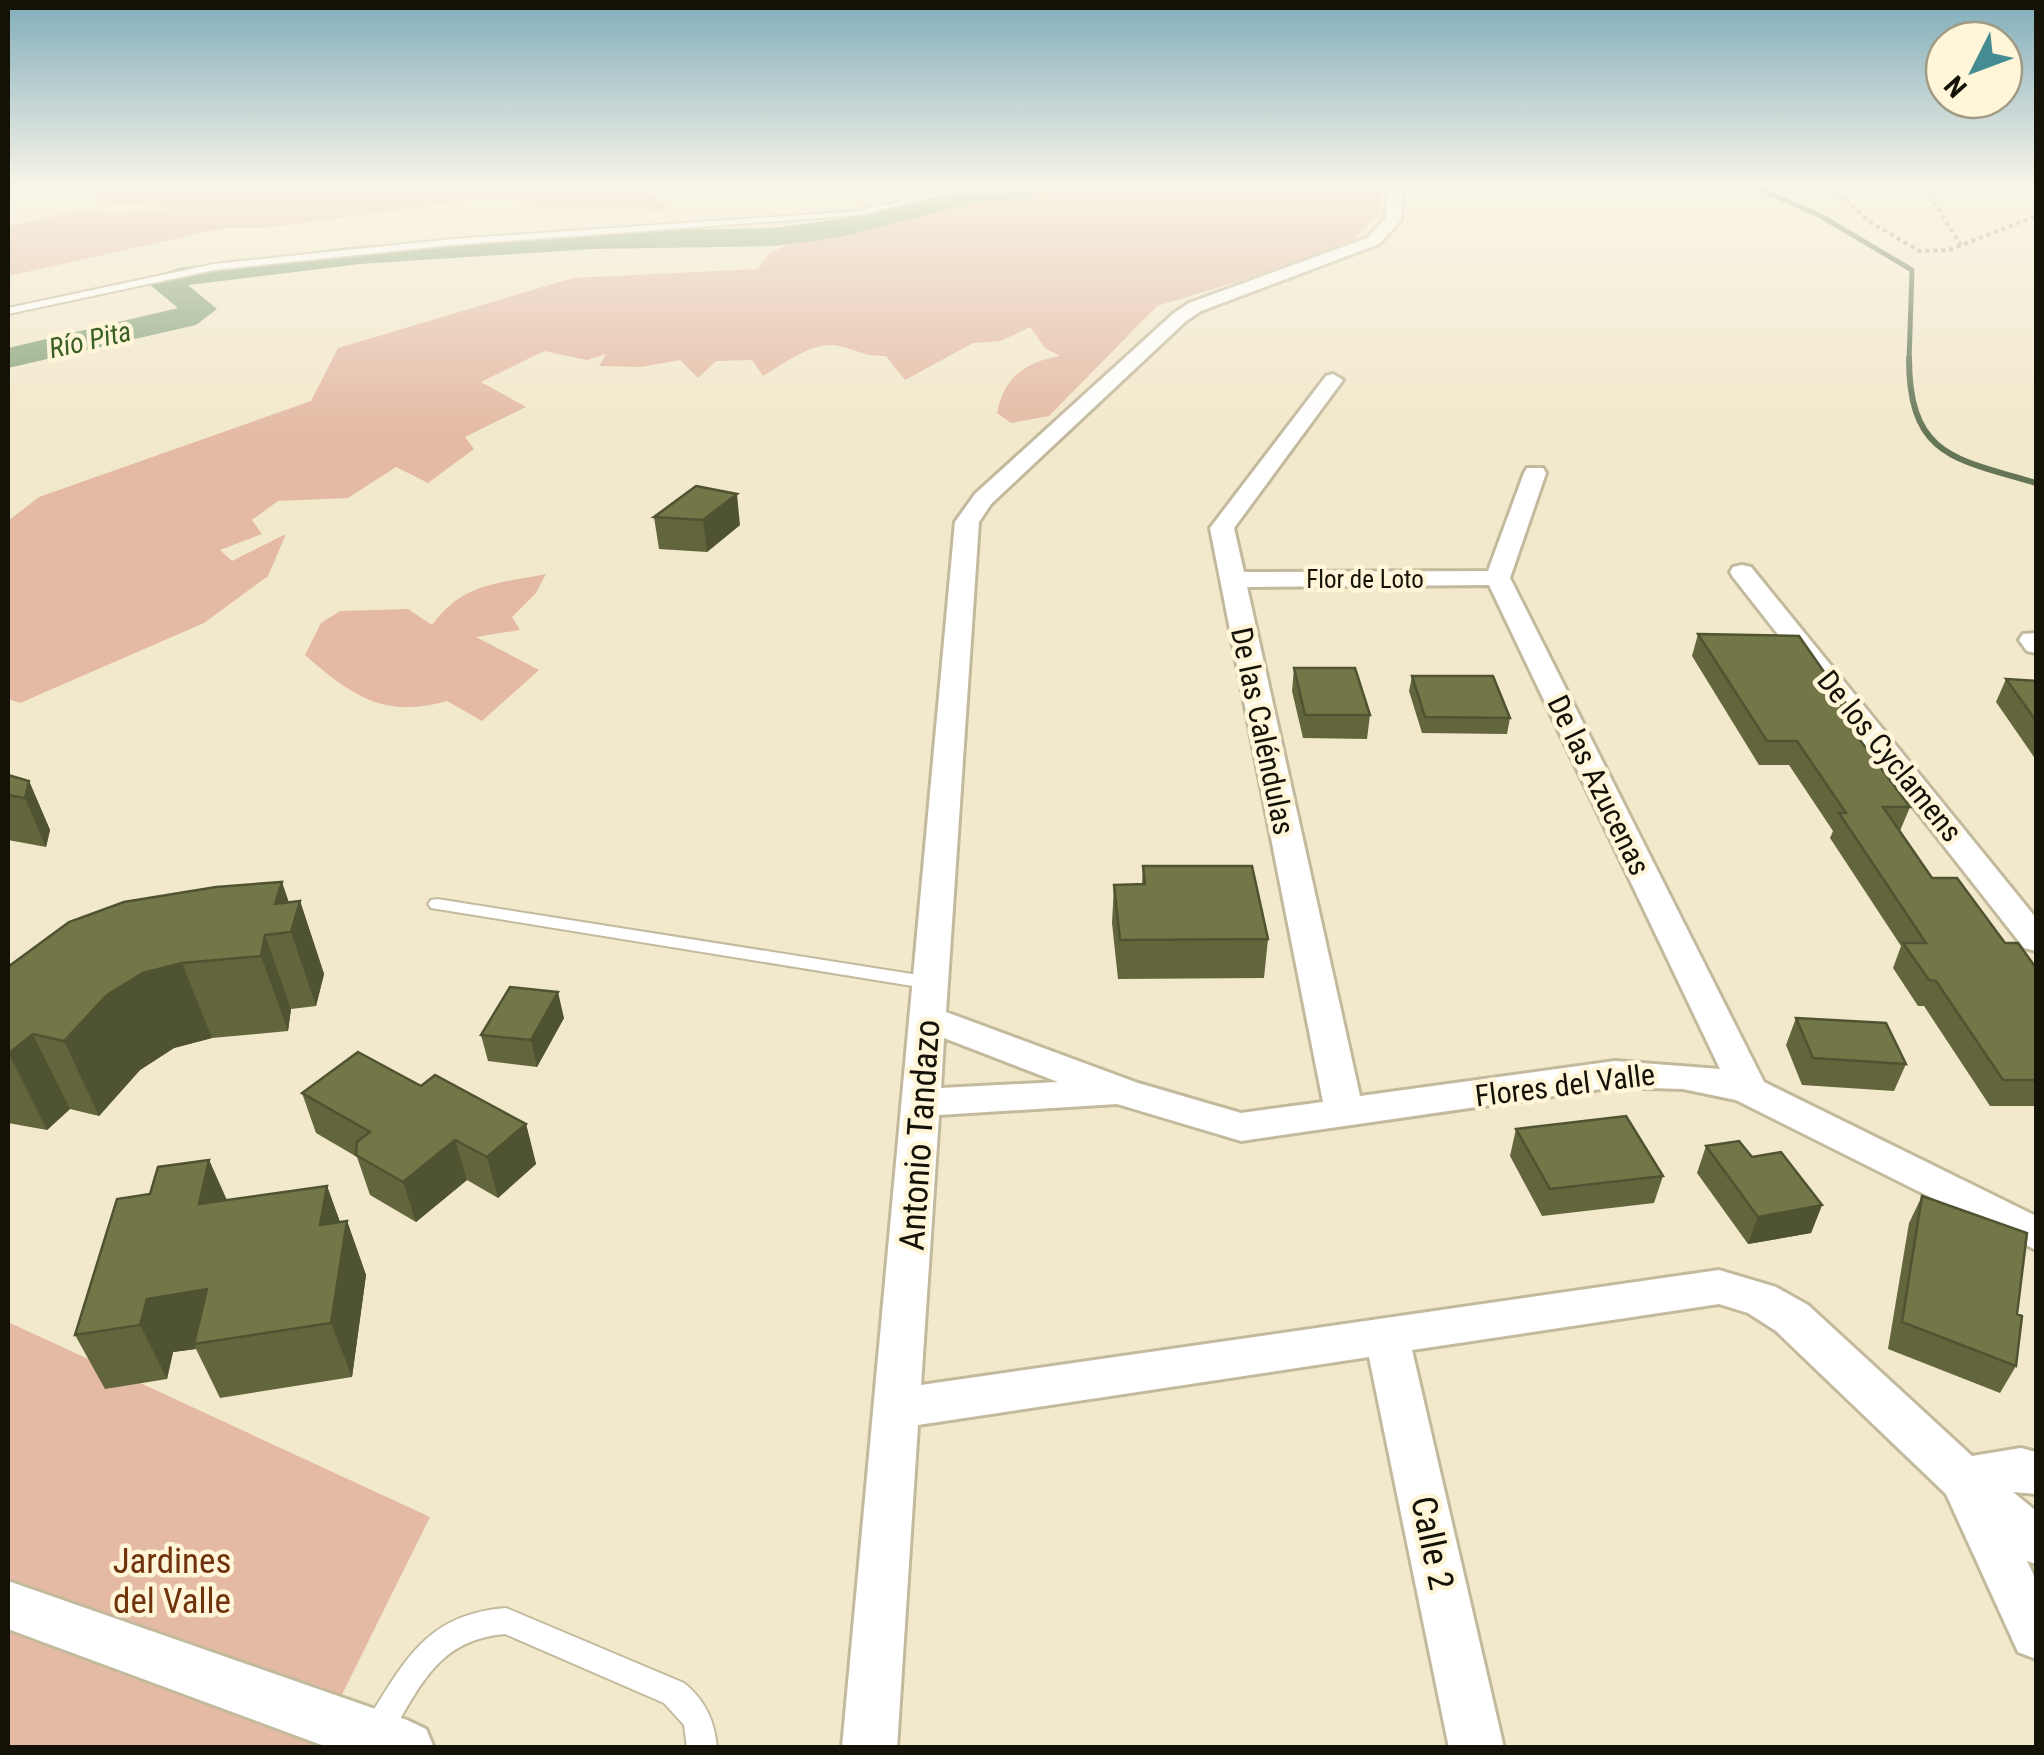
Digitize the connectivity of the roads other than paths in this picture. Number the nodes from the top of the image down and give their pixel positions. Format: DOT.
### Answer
graph roads {
  1 [pos="200,270"];
  2 [pos="1295,270"];
  3 [pos="8,311"];
  4 [pos="1333,380"];
  5 [pos="1535,473"];
  6 [pos="1742,572"];
  7 [pos="1498,578"];
  8 [pos="1231,580"];
  9 [pos="437,904"];
  10 [pos="2034,932"];
  11 [pos="930,1001"];
  12 [pos="1750,1091"];
  13 [pos="1125,1092"];
  14 [pos="923,1102"];
  15 [pos="1345,1114"];
  16 [pos="2036,1234"];
  17 [pos="1387,1338"];
  18 [pos="898,1408"];
  19 [pos="2036,1473"];
  20 [pos="1962,1479"];
  21 [pos="2036,1542"];
  22 [pos="8,1605"];
  23 [pos="2036,1634"];
  24 [pos="391,1742"];
  25 [pos="702,1748"];
  26 [pos="869,1748"];
  27 [pos="1477,1748"];
  1 -- 3 [label="lane"];
  2 -- 11 [label="street, Antonio Tandazo"];
  4 -- 8 [label="street, De las Caléndulas"];
  5 -- 7 [label="street"];
  6 -- 10 [label="street, De los Cyclamens"];
  7 -- 8 [label="street, Flor de Loto"];
  7 -- 12 [label="street, De las Azucenas"];
  8 -- 15 [label="street, De las Caléndulas"];
  9 -- 11 [label="lane"];
  11 -- 13 [label="street, Flores del Valle"];
  11 -- 14 [label="street, Antonio Tandazo"];
  12 -- 15 [label="street, Flores del Valle"];
  12 -- 16 [label="street, Flores del Valle"];
  13 -- 14 [label="street, Flores del Valle"];
  13 -- 15 [label="street, Flores del Valle"];
  14 -- 18 [label="street, Antonio Tandazo"];
  17 -- 18 [label="street"];
  17 -- 20 [label="street"];
  17 -- 27 [label="street, Calle 2"];
  18 -- 26 [label="street, Antonio Tandazo"];
  19 -- 20 [label="street"];
  20 -- 21 [label="street"];
  20 -- 23 [label="street"];
  22 -- 24 [label="street"];
  24 -- 25 [label="lane"];
}
